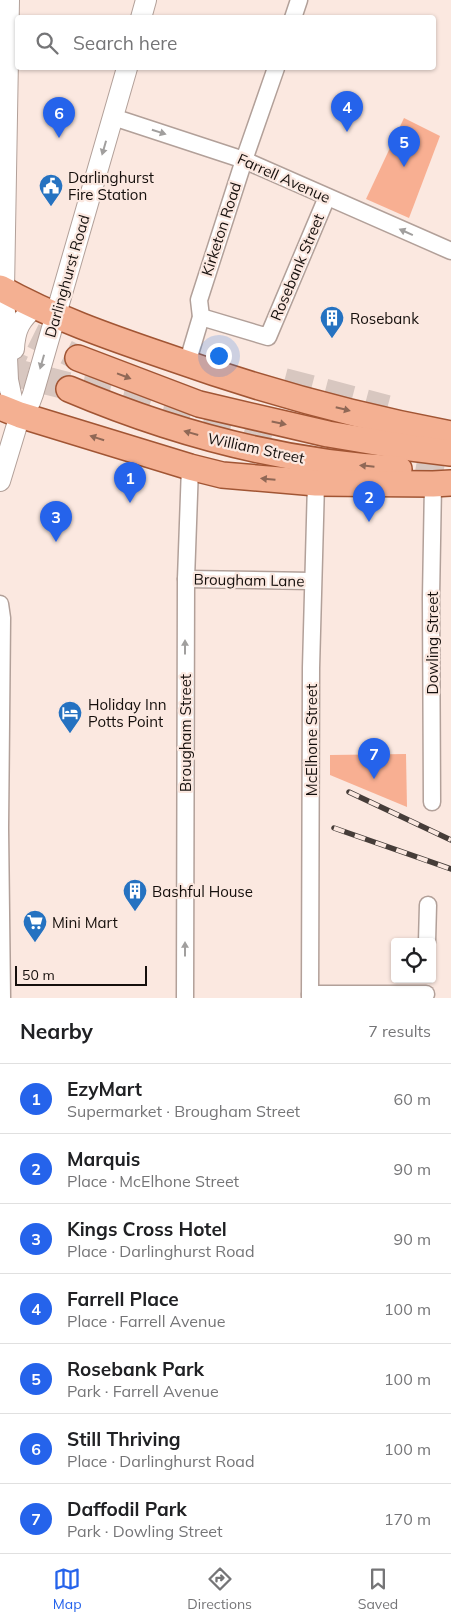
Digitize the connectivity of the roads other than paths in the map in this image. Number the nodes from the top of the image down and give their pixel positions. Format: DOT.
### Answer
graph roads {
  1 [pos="9,0"];
  2 [pos="146,0"];
  3 [pos="300,0"];
  4 [pos="143,15"];
  5 [pos="294,15"];
  6 [pos="126,70"];
  7 [pos="275,70"];
  8 [pos="113,117"];
  9 [pos="244,160"];
  10 [pos="327,197"];
  11 [pos="3,223"];
  12 [pos="451,251"];
  13 [pos="2,289"];
  14 [pos="45,311"];
  15 [pos="202,317"];
  16 [pos="78,358"];
  17 [pos="187,364"];
  18 [pos="69,389"];
  19 [pos="10,407"];
  20 [pos="451,434"];
  21 [pos="451,453"];
  22 [pos="190,467"];
  23 [pos="445,480"];
  24 [pos="0,481"];
  25 [pos="316,483"];
  26 [pos="186,579"];
  27 [pos="312,581"];
  28 [pos="0,604"];
  29 [pos="432,802"];
  30 [pos="0,853"];
  31 [pos="428,905"];
  32 [pos="427,938"];
  33 [pos="426,990"];
  34 [pos="310,996"];
  35 [pos="2,998"];
  36 [pos="185,998"];
  1 -- 11 [label="street"];
  2 -- 4 [label="street"];
  3 -- 5 [label="street"];
  6 -- 8 [label="street, Darlinghurst Road"];
  7 -- 9 [label="street, Kirketon Road"];
  8 -- 9 [label="street, Farrell Avenue, one-way"];
  8 -- 14 [label="street, Darlinghurst Road, one-way"];
  9 -- 10 [label="street, Farrell Avenue"];
  9 -- 15 [label="street, Kirketon Road"];
  12 -- 10 [label="street, Farrell Avenue, one-way"];
  10 -- 15 [label="street, Rosebank Street"];
  11 -- 13 [label="street"];
  13 -- 14 [label="main road"];
  13 -- 19 [label="street"];
  14 -- 17 [label="main road"];
  14 -- 19 [label="street, Darlinghurst Road, one-way"];
  14 -- 19 [label="street"];
  15 -- 17 [label="street, Kirketon Road"];
  16 -- 21 [label="main road, William Street, one-way"];
  17 -- 20 [label="main road, one-way"];
  23 -- 18 [label="main road, William Street, one-way"];
  22 -- 19 [label="main road, one-way"];
  19 -- 24 [label="street, Darlinghurst Road"];
  25 -- 22 [label="main road, one-way"];
  22 -- 26 [label="street, Brougham Street"];
  23 -- 25 [label="main road"];
  23 -- 29 [label="street, Dowling Street"];
  25 -- 27 [label="street, McElhone Street"];
  26 -- 27 [label="street, Brougham Lane"];
  36 -- 26 [label="street, Brougham Street, one-way"];
  27 -- 34 [label="street, McElhone Street"];
  28 -- 30 [label="street"];
  30 -- 35 [label="street"];
  31 -- 32 [label="street"];
  33 -- 34 [label="street"];
}
